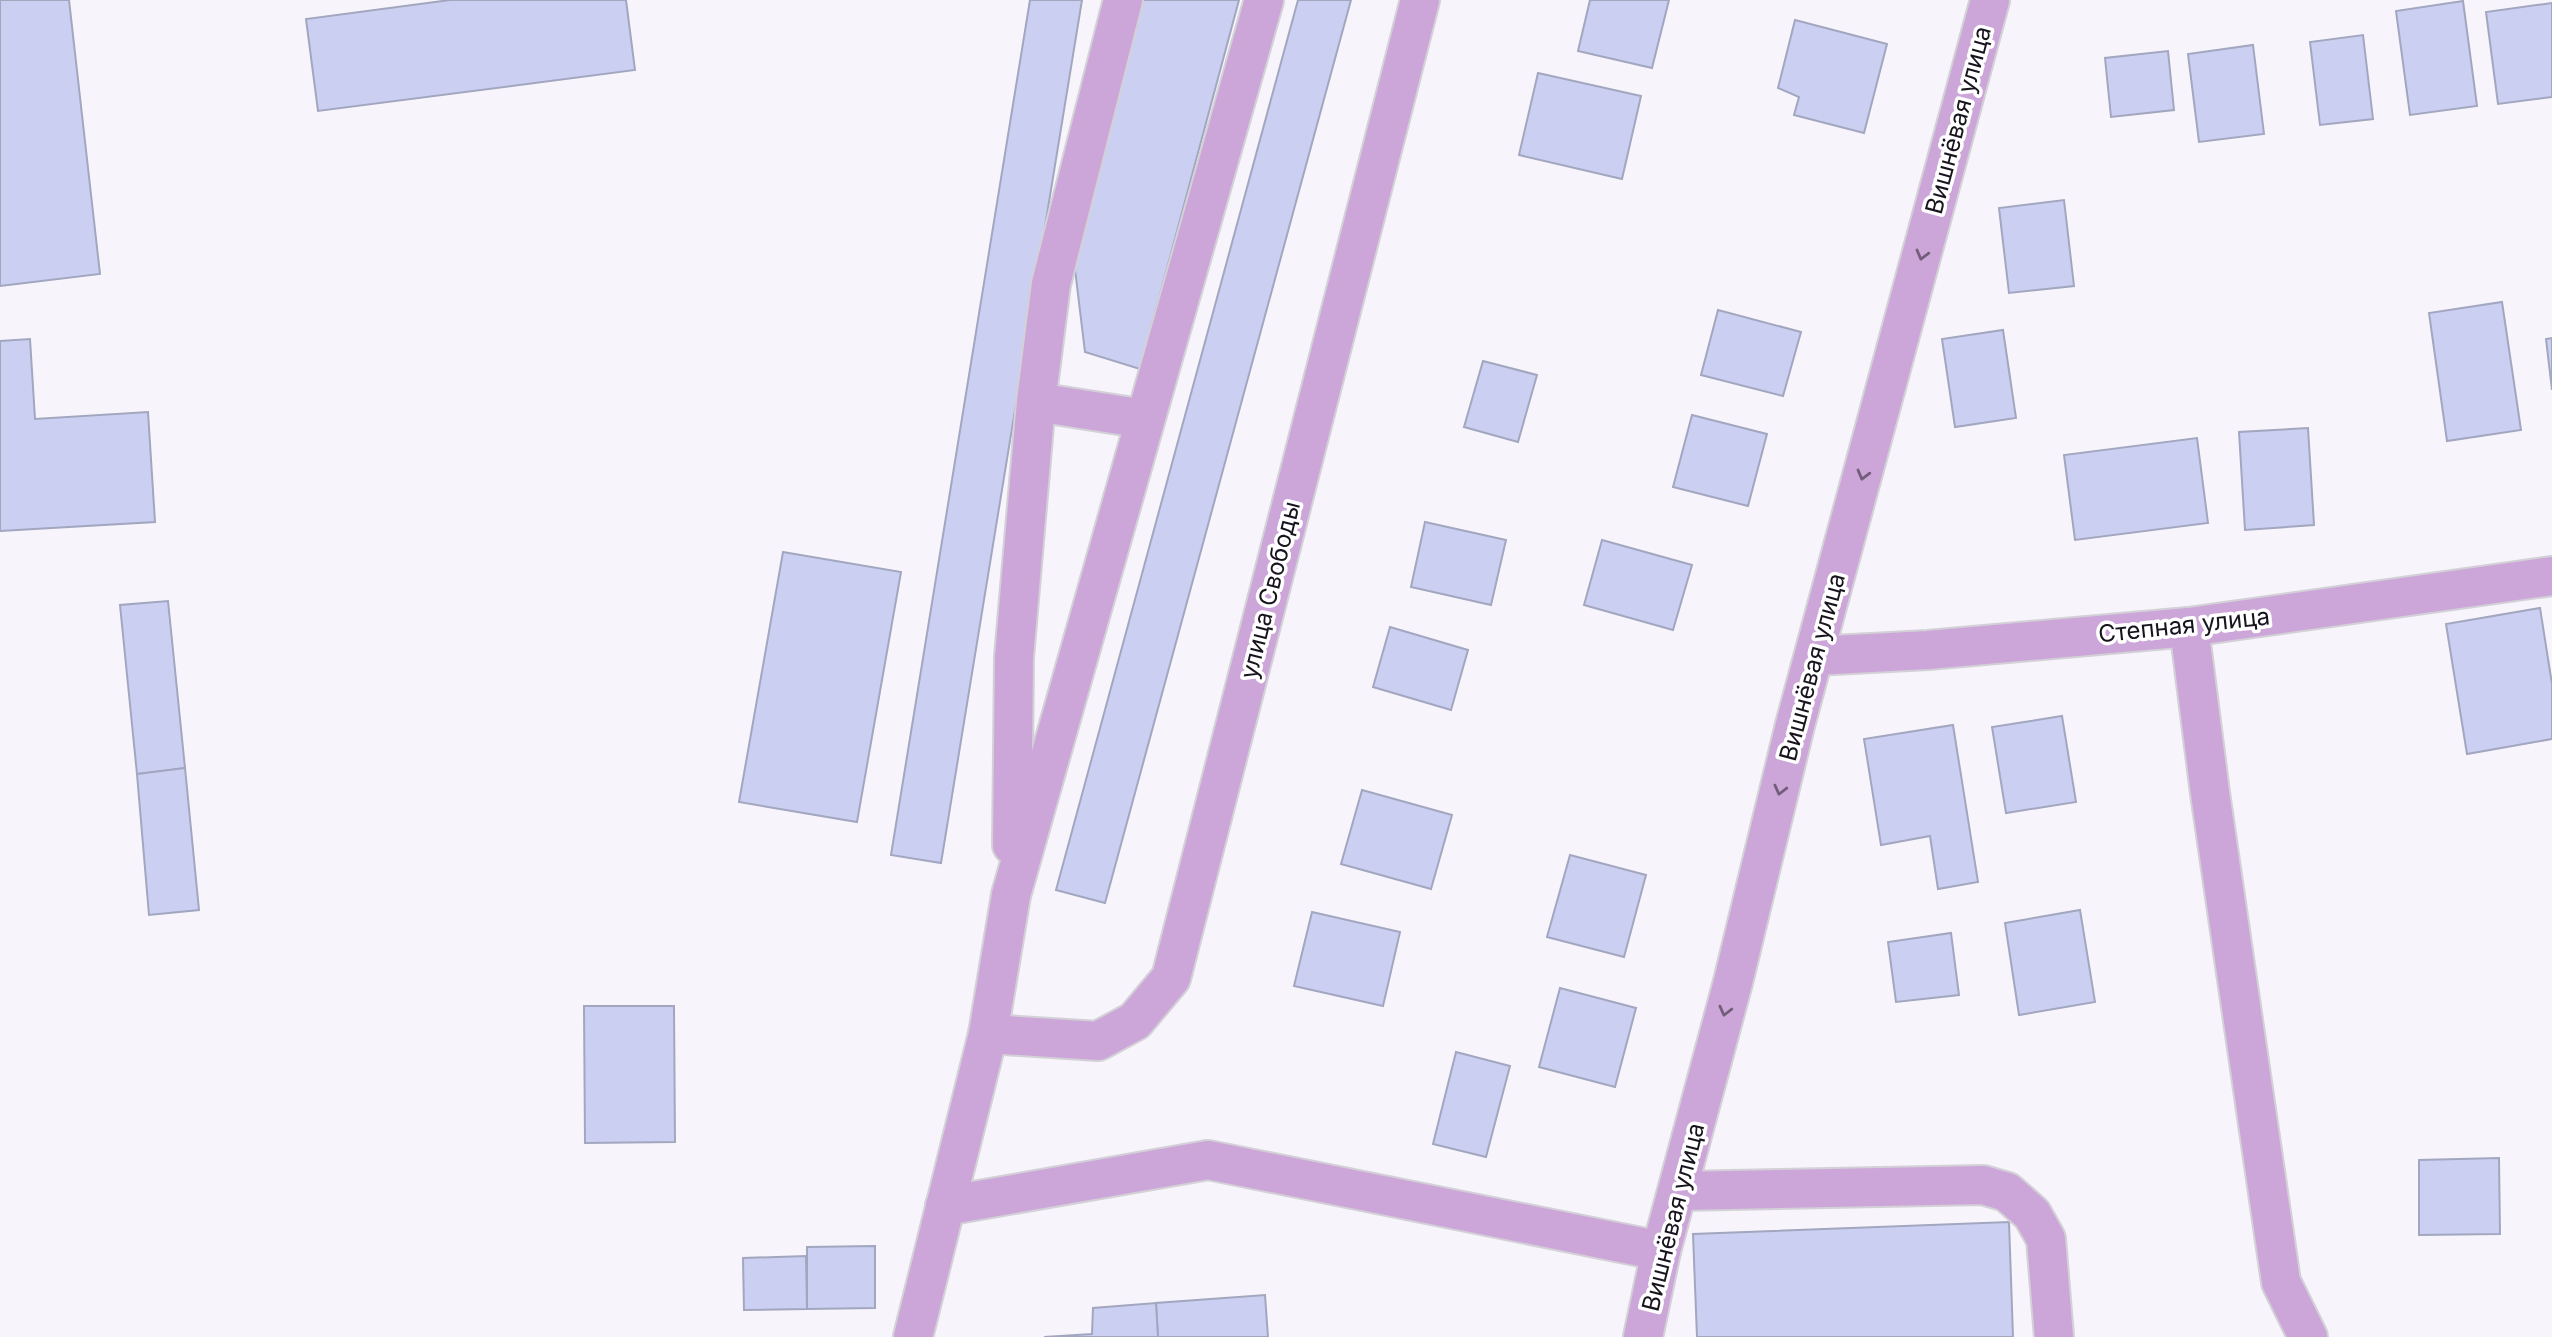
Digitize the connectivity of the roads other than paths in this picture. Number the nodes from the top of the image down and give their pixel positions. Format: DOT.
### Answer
graph roads {
  1 [pos="1123,0"];
  2 [pos="1264,0"];
  3 [pos="1420,0"];
  4 [pos="1990,0"];
  5 [pos="1036,402"];
  6 [pos="1146,419"];
  7 [pos="2552,576"];
  8 [pos="2189,627"];
  9 [pos="1814,656"];
  10 [pos="1011,895"];
  11 [pos="988,1034"];
  12 [pos="1679,1191"];
  13 [pos="945,1206"];
  14 [pos="1661,1251"];
  15 [pos="913,1337"];
  16 [pos="1643,1337"];
  17 [pos="2054,1337"];
  18 [pos="2308,1337"];
  1 -- 5 [label="street"];
  2 -- 6 [label="street"];
  3 -- 11 [label="street, улица Свободы"];
  4 -- 9 [label="street, Вишнёвая улица, one-way"];
  5 -- 6 [label="street"];
  5 -- 10 [label="street"];
  6 -- 10 [label="street"];
  7 -- 8 [label="street, Степная улица"];
  8 -- 9 [label="street, Степная улица"];
  8 -- 18 [label="street"];
  9 -- 12 [label="street, Вишнёвая улица, one-way"];
  10 -- 11 [label="street"];
  11 -- 13 [label="street"];
  12 -- 14 [label="street, Вишнёвая улица"];
  12 -- 17 [label="street"];
  13 -- 14 [label="street"];
  13 -- 15 [label="street"];
  14 -- 16 [label="street, Вишнёвая улица"];
}
